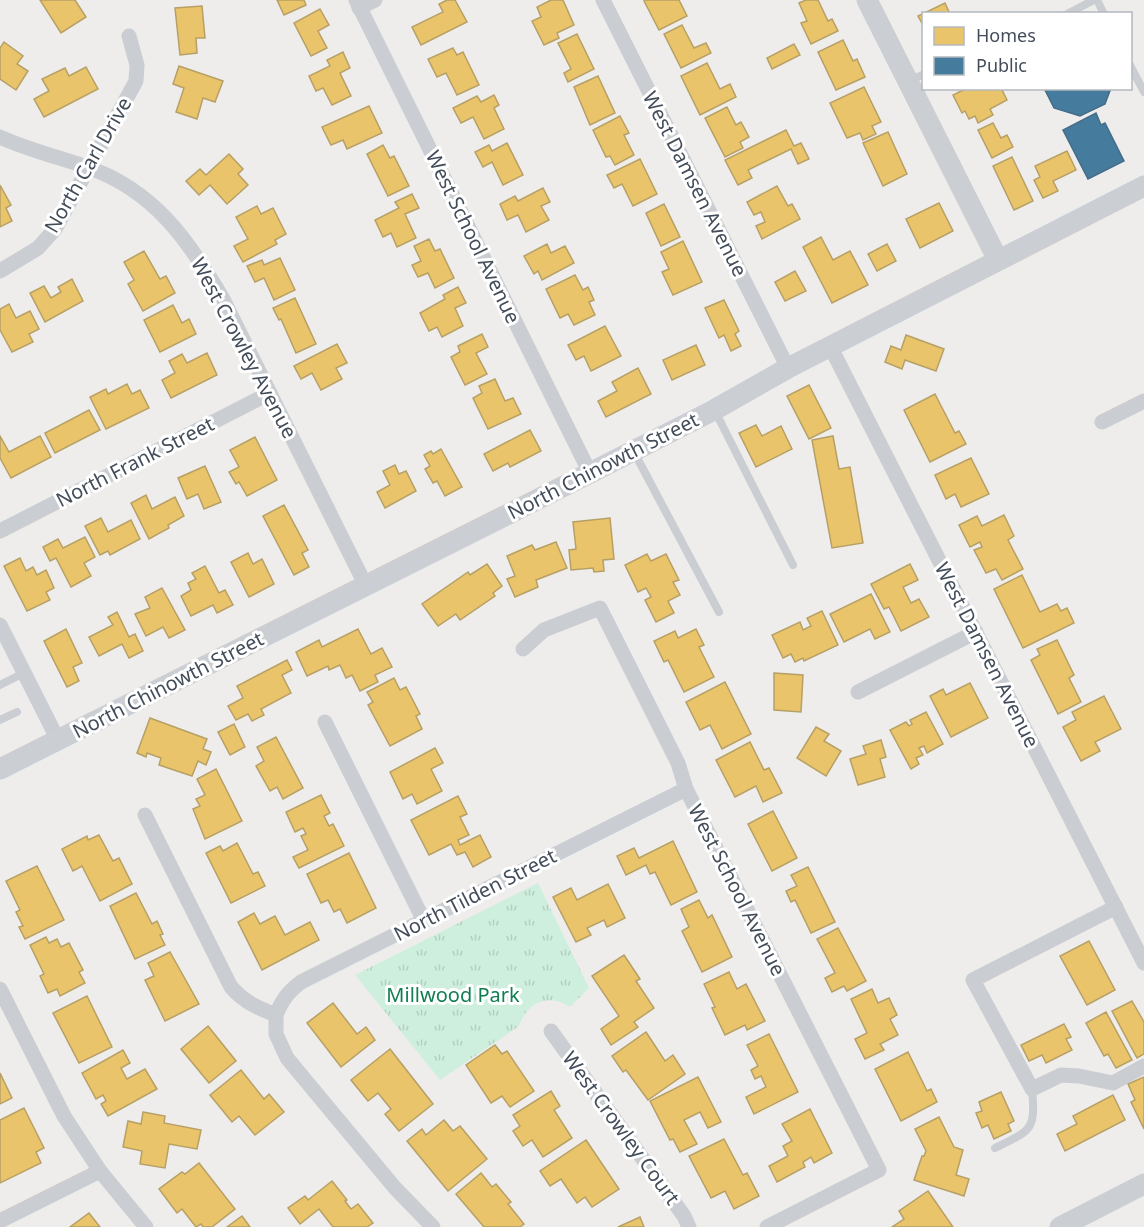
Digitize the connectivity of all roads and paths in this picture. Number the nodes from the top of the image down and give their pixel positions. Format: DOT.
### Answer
graph roads {
  1 [pos="375,0"];
  2 [pos="603,0"];
  3 [pos="867,0"];
  4 [pos="1096,0"];
  5 [pos="358,4"];
  6 [pos="1071,12"];
  7 [pos="129,36"];
  8 [pos="1132,67"];
  9 [pos="916,78"];
  10 [pos="1144,92"];
  11 [pos="0,137"];
  12 [pos="89,168"];
  13 [pos="1144,186"];
  14 [pos="998,260"];
  15 [pos="0,271"];
  16 [pos="831,348"];
  17 [pos="788,368"];
  18 [pos="270,393"];
  19 [pos="1144,401"];
  20 [pos="714,410"];
  21 [pos="1102,422"];
  22 [pos="634,451"];
  23 [pos="590,473"];
  24 [pos="0,531"];
  25 [pos="793,565"];
  26 [pos="366,586"];
  27 [pos="719,612"];
  28 [pos="0,625"];
  29 [pos="976,632"];
  30 [pos="523,649"];
  31 [pos="24,673"];
  32 [pos="0,685"];
  33 [pos="858,692"];
  34 [pos="17,712"];
  35 [pos="0,720"];
  36 [pos="325,723"];
  37 [pos="58,740"];
  38 [pos="0,769"];
  39 [pos="686,789"];
  40 [pos="145,815"];
  41 [pos="1116,907"];
  42 [pos="424,921"];
  43 [pos="1144,963"];
  44 [pos="0,989"];
  45 [pos="276,1016"];
  46 [pos="551,1031"];
  47 [pos="1144,1066"];
  48 [pos="1032,1089"];
  49 [pos="995,1148"];
  50 [pos="100,1171"];
  51 [pos="1144,1184"];
  52 [pos="0,1221"];
  53 [pos="1066,1226"];
  54 [pos="146,1227"];
  55 [pos="434,1227"];
  56 [pos="689,1227"];
  57 [pos="767,1227"];
  1 -- 5 [label="street"];
  2 -- 17 [label="street, West Damsen Avenue"];
  3 -- 9 [label="street"];
  4 -- 6 [label="lane"];
  5 -- 23 [label="street, West School Avenue"];
  7 -- 12 [label="street, North Carl Drive"];
  8 -- 10 [label="lane"];
  9 -- 14 [label="street"];
  11 -- 12 [label="street, West Crowley Avenue"];
  12 -- 15 [label="street, North Carl Drive"];
  12 -- 18 [label="street, West Crowley Avenue"];
  13 -- 14 [label="street, North Chinowth Street"];
  14 -- 16 [label="street, North Chinowth Street"];
  16 -- 17 [label="street, North Chinowth Street"];
  16 -- 29 [label="street, West Damsen Avenue"];
  17 -- 20 [label="street, North Chinowth Street"];
  18 -- 24 [label="street, North Frank Street"];
  18 -- 26 [label="street, West Crowley Avenue"];
  19 -- 21 [label="street"];
  20 -- 22 [label="street, North Chinowth Street"];
  20 -- 25 [label="lane"];
  22 -- 23 [label="street, North Chinowth Street"];
  22 -- 27 [label="lane"];
  23 -- 26 [label="street, North Chinowth Street"];
  26 -- 37 [label="street, North Chinowth Street"];
  28 -- 31 [label="street"];
  29 -- 33 [label="street"];
  29 -- 41 [label="street, West Damsen Avenue"];
  30 -- 39 [label="street, West School Avenue"];
  31 -- 32 [label="lane"];
  31 -- 37 [label="street"];
  34 -- 35 [label="lane"];
  36 -- 42 [label="street"];
  37 -- 38 [label="street, North Chinowth Street"];
  39 -- 42 [label="street, North Tilden Street"];
  39 -- 57 [label="street, West School Avenue"];
  40 -- 45 [label="street"];
  41 -- 43 [label="street, West Damsen Avenue"];
  41 -- 48 [label="street"];
  42 -- 45 [label="street, North Tilden Street"];
  44 -- 50 [label="street"];
  45 -- 55 [label="street"];
  46 -- 56 [label="street, West Crowley Court"];
  47 -- 48 [label="street"];
  48 -- 49 [label="lane"];
  50 -- 52 [label="street"];
  50 -- 54 [label="street"];
  51 -- 53 [label="street"];
}
